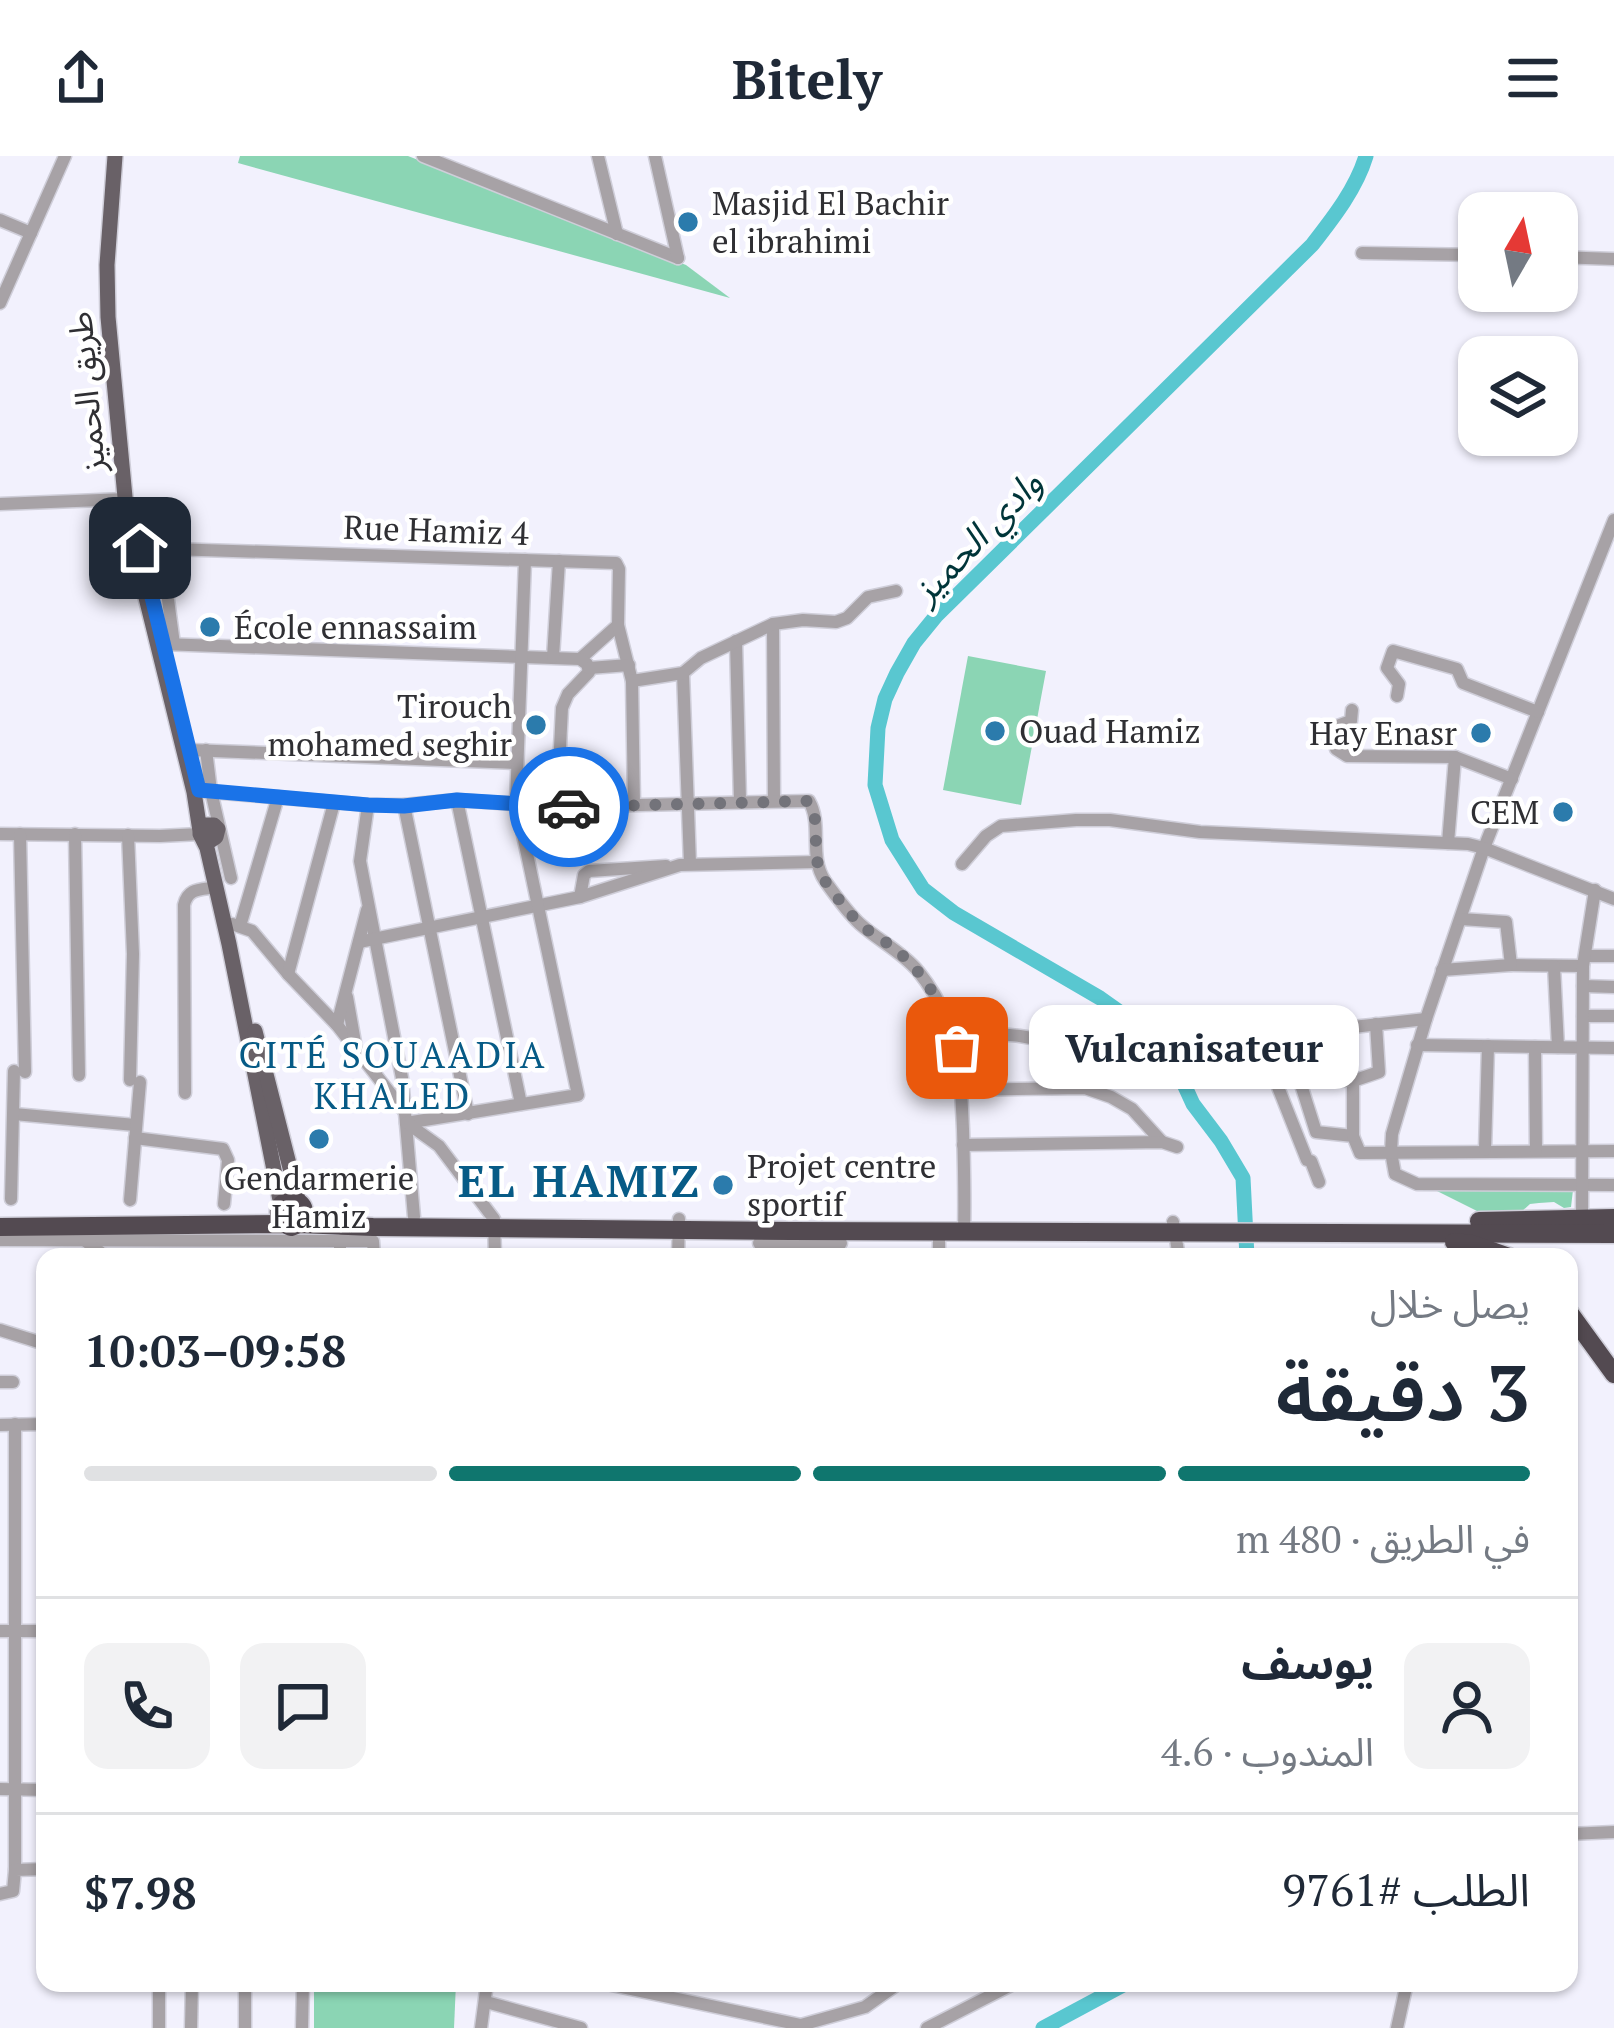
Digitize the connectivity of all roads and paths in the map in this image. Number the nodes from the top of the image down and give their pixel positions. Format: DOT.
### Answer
graph roads {
  1 [pos="65,156"];
  2 [pos="118,156"];
  3 [pos="423,156"];
  4 [pos="598,156"];
  5 [pos="655,156"];
  6 [pos="0,220"];
  7 [pos="31,233"];
  8 [pos="617,234"];
  9 [pos="1362,253"];
  10 [pos="1458,255"];
  11 [pos="1578,258"];
  12 [pos="1614,259"];
  13 [pos="0,303"];
  14 [pos="126,500"];
  15 [pos="0,504"];
  16 [pos="1614,520"];
  17 [pos="140,548"];
  18 [pos="161,548"];
  19 [pos="525,560"];
  20 [pos="559,562"];
  21 [pos="896,591"];
  22 [pos="773,624"];
  23 [pos="618,625"];
  24 [pos="736,640"];
  25 [pos="168,644"];
  26 [pos="523,656"];
  27 [pos="553,657"];
  28 [pos="585,664"];
  29 [pos="628,665"];
  30 [pos="683,674"];
  31 [pos="632,681"];
  32 [pos="1397,696"];
  33 [pos="1352,710"];
  34 [pos="1538,712"];
  35 [pos="198,750"];
  36 [pos="1455,757"];
  37 [pos="517,763"];
  38 [pos="1512,778"];
  39 [pos="205,791"];
  40 [pos="278,797"];
  41 [pos="457,800"];
  42 [pos="740,801"];
  43 [pos="774,801"];
  44 [pos="334,802"];
  45 [pos="516,802"];
  46 [pos="688,802"];
  47 [pos="634,804"];
  48 [pos="368,805"];
  49 [pos="404,806"];
  50 [pos="557,807"];
  51 [pos="206,833"];
  52 [pos="0,834"];
  53 [pos="20,834"];
  54 [pos="75,834"];
  55 [pos="128,835"];
  56 [pos="1448,843"];
  57 [pos="1484,848"];
  58 [pos="816,862"];
  59 [pos="962,864"];
  60 [pos="685,865"];
  61 [pos="224,880"];
  62 [pos="254,881"];
  63 [pos="1595,890"];
  64 [pos="580,897"];
  65 [pos="1614,899"];
  66 [pos="538,905"];
  67 [pos="368,909"];
  68 [pos="482,916"];
  69 [pos="1461,920"];
  70 [pos="236,925"];
  71 [pos="430,927"];
  72 [pos="375,939"];
  73 [pos="358,943"];
  74 [pos="1614,956"];
  75 [pos="1584,961"];
  76 [pos="1511,965"];
  77 [pos="1554,966"];
  78 [pos="1442,970"];
  79 [pos="288,974"];
  80 [pos="1583,986"];
  81 [pos="1614,987"];
  82 [pos="346,992"];
  83 [pos="1583,1016"];
  84 [pos="1614,1016"];
  85 [pos="1426,1018"];
  86 [pos="1376,1024"];
  87 [pos="337,1025"];
  88 [pos="952,1034"];
  89 [pos="1418,1045"];
  90 [pos="1488,1046"];
  91 [pos="1289,1047"];
  92 [pos="1535,1047"];
  93 [pos="1558,1047"];
  94 [pos="1582,1047"];
  95 [pos="1614,1048"];
  96 [pos="356,1049"];
  97 [pos="79,1075"];
  98 [pos="1274,1077"];
  99 [pos="1353,1081"];
  100 [pos="1085,1088"];
  101 [pos="961,1090"];
  102 [pos="185,1093"];
  103 [pos="521,1104"];
  104 [pos="14,1114"];
  105 [pos="468,1114"];
  106 [pos="405,1117"];
  107 [pos="1312,1120"];
  108 [pos="1294,1128"];
  109 [pos="135,1132"];
  110 [pos="1353,1136"];
  111 [pos="1162,1142"];
  112 [pos="963,1145"];
  113 [pos="1177,1147"];
  114 [pos="1486,1150"];
  115 [pos="1536,1151"];
  116 [pos="1582,1151"];
  117 [pos="1614,1151"];
  118 [pos="1391,1152"];
  119 [pos="1319,1182"];
  120 [pos="1582,1185"];
  121 [pos="1614,1185"];
  122 [pos="11,1199"];
  123 [pos="130,1200"];
  124 [pos="224,1204"];
  125 [pos="289,1215"];
  126 [pos="1614,1216"];
  127 [pos="414,1217"];
  128 [pos="0,1218"];
  129 [pos="1582,1220"];
  130 [pos="494,1223"];
  131 [pos="679,1224"];
  132 [pos="0,1227"];
  133 [pos="964,1227"];
  134 [pos="373,1228"];
  135 [pos="1184,1228"];
  136 [pos="1296,1228"];
  137 [pos="939,1231"];
  138 [pos="1395,1233"];
  139 [pos="1614,1234"];
  140 [pos="0,1240"];
  141 [pos="84,1240"];
  142 [pos="152,1240"];
  143 [pos="208,1241"];
  144 [pos="340,1241"];
  145 [pos="759,1244"];
  146 [pos="791,1244"];
  147 [pos="841,1244"];
  148 [pos="95,1248"];
  149 [pos="152,1248"];
  150 [pos="208,1248"];
  151 [pos="286,1248"];
  152 [pos="340,1248"];
  153 [pos="373,1248"];
  154 [pos="495,1248"];
  155 [pos="678,1248"];
  156 [pos="939,1248"];
  157 [pos="1181,1248"];
  158 [pos="1483,1248"];
  159 [pos="1578,1324"];
  160 [pos="0,1330"];
  161 [pos="36,1341"];
  162 [pos="1614,1374"];
  163 [pos="10,1424"];
  164 [pos="8,1631"];
  165 [pos="8,1789"];
  166 [pos="1614,1832"];
  167 [pos="1578,1834"];
  168 [pos="36,1869"];
  169 [pos="15,1870"];
  170 [pos="0,1894"];
  171 [pos="159,1992"];
  172 [pos="191,1992"];
  173 [pos="245,1992"];
  174 [pos="303,1992"];
  175 [pos="487,1992"];
  176 [pos="666,1992"];
  177 [pos="886,1992"];
  178 [pos="997,1992"];
  179 [pos="1405,1992"];
  180 [pos="486,2002"];
  181 [pos="807,2026"];
  182 [pos="159,2028"];
  183 [pos="191,2028"];
  184 [pos="245,2028"];
  185 [pos="302,2028"];
  186 [pos="481,2028"];
  187 [pos="581,2028"];
  188 [pos="927,2028"];
  189 [pos="1397,2028"];
  1 -- 7 [label="street"];
  2 -- 14 [label="main road, طريق الحميز"];
  2 -- 17 [label="main road, طريق الحميز"];
  3 -- 8 [label="street"];
  4 -- 8 [label="street"];
  5 -- 8 [label="street"];
  6 -- 7 [label="street"];
  7 -- 13 [label="street"];
  9 -- 10 [label="street"];
  11 -- 12 [label="street"];
  14 -- 15 [label="street"];
  14 -- 51 [label="main road, طريق الحميز"];
  16 -- 34 [label="street"];
  17 -- 18 [label="street, Rue Hamiz 4"];
  17 -- 25 [label="main road, طريق الحميز"];
  18 -- 19 [label="street, Rue Hamiz 4"];
  18 -- 25 [label="street"];
  19 -- 20 [label="street, Rue Hamiz 4"];
  19 -- 26 [label="street"];
  20 -- 23 [label="street, Rue Hamiz 4"];
  20 -- 27 [label="street"];
  21 -- 22 [label="street"];
  22 -- 24 [label="street"];
  22 -- 43 [label="street"];
  23 -- 28 [label="street"];
  23 -- 29 [label="street"];
  24 -- 30 [label="street"];
  24 -- 42 [label="street"];
  25 -- 26 [label="street"];
  25 -- 35 [label="main road, طريق الحميز"];
  26 -- 27 [label="street"];
  26 -- 37 [label="street"];
  27 -- 28 [label="street"];
  28 -- 29 [label="street"];
  28 -- 50 [label="street"];
  29 -- 31 [label="street"];
  30 -- 31 [label="street"];
  30 -- 46 [label="street"];
  31 -- 47 [label="street"];
  32 -- 34 [label="street"];
  33 -- 36 [label="street"];
  34 -- 38 [label="street"];
  35 -- 37 [label="street"];
  35 -- 39 [label="main road, طريق الحميز"];
  36 -- 38 [label="street"];
  36 -- 56 [label="street"];
  37 -- 45 [label="street"];
  38 -- 57 [label="street"];
  39 -- 40 [label="street"];
  39 -- 51 [label="main road, طريق الحميز"];
  39 -- 61 [label="street"];
  40 -- 44 [label="street"];
  40 -- 62 [label="street"];
  41 -- 45 [label="street"];
  41 -- 49 [label="street"];
  41 -- 68 [label="street"];
  42 -- 43 [label="street"];
  42 -- 46 [label="street"];
  43 -- 58 [label="street"];
  44 -- 48 [label="street"];
  44 -- 79 [label="street"];
  45 -- 50 [label="street"];
  45 -- 66 [label="street"];
  46 -- 47 [label="street"];
  46 -- 60 [label="street"];
  47 -- 50 [label="street"];
  48 -- 49 [label="street"];
  48 -- 67 [label="street"];
  49 -- 71 [label="street"];
  51 -- 55 [label="street"];
  51 -- 61 [label="main road, طريق الحميز"];
  52 -- 53 [label="street"];
  53 -- 54 [label="street"];
  53 -- 104 [label="street"];
  54 -- 55 [label="street"];
  54 -- 97 [label="street"];
  55 -- 109 [label="street"];
  56 -- 57 [label="street"];
  56 -- 59 [label="street"];
  57 -- 63 [label="street"];
  57 -- 69 [label="street"];
  58 -- 60 [label="street"];
  58 -- 88 [label="street"];
  60 -- 64 [label="street"];
  60 -- 64 [label="street"];
  61 -- 62 [label="street"];
  61 -- 70 [label="main road, طريق الحميز"];
  61 -- 102 [label="street"];
  61 -- 125 [label="main road, طريق الحميز"];
  62 -- 70 [label="street"];
  63 -- 65 [label="street"];
  63 -- 75 [label="street"];
  64 -- 66 [label="street"];
  66 -- 68 [label="street"];
  66 -- 103 [label="street"];
  67 -- 72 [label="street"];
  67 -- 73 [label="street"];
  68 -- 71 [label="street"];
  68 -- 103 [label="street"];
  69 -- 76 [label="street"];
  69 -- 78 [label="street"];
  70 -- 79 [label="street"];
  70 -- 125 [label="main road, طريق الحميز"];
  71 -- 72 [label="street"];
  71 -- 105 [label="street"];
  72 -- 73 [label="street"];
  72 -- 106 [label="street"];
  73 -- 82 [label="street"];
  74 -- 75 [label="street"];
  75 -- 77 [label="street"];
  75 -- 80 [label="street"];
  76 -- 77 [label="street"];
  76 -- 78 [label="street"];
  77 -- 93 [label="street"];
  78 -- 85 [label="street"];
  79 -- 87 [label="street"];
  80 -- 81 [label="street"];
  80 -- 83 [label="street"];
  82 -- 87 [label="street"];
  82 -- 96 [label="street"];
  83 -- 84 [label="street"];
  83 -- 94 [label="street"];
  85 -- 86 [label="street"];
  85 -- 89 [label="street"];
  86 -- 99 [label="street"];
  86 -- 99 [label="street"];
  87 -- 96 [label="street"];
  88 -- 100 [label="street"];
  88 -- 101 [label="street"];
  89 -- 90 [label="street"];
  89 -- 118 [label="street"];
  90 -- 92 [label="street"];
  90 -- 114 [label="street"];
  91 -- 107 [label="street"];
  92 -- 93 [label="street"];
  92 -- 115 [label="street"];
  93 -- 94 [label="street"];
  94 -- 95 [label="street"];
  94 -- 116 [label="street"];
  96 -- 106 [label="street"];
  98 -- 108 [label="street"];
  99 -- 110 [label="street"];
  100 -- 101 [label="street"];
  100 -- 111 [label="street"];
  101 -- 112 [label="street"];
  103 -- 105 [label="street"];
  104 -- 109 [label="street"];
  104 -- 122 [label="street"];
  105 -- 106 [label="street"];
  106 -- 127 [label="street"];
  106 -- 130 [label="street"];
  107 -- 108 [label="street"];
  107 -- 110 [label="street"];
  108 -- 119 [label="street"];
  109 -- 123 [label="street"];
  109 -- 124 [label="street"];
  110 -- 118 [label="street"];
  111 -- 112 [label="street"];
  111 -- 113 [label="street"];
  112 -- 133 [label="street"];
  114 -- 115 [label="street"];
  114 -- 118 [label="street"];
  115 -- 116 [label="street"];
  116 -- 117 [label="street"];
  116 -- 120 [label="street"];
  118 -- 120 [label="street"];
  120 -- 121 [label="street"];
  120 -- 129 [label="street"];
  125 -- 127 [label="highway"];
  125 -- 128 [label="highway"];
  125 -- 132 [label="highway"];
  125 -- 134 [label="highway"];
  125 -- 143 [label="street"];
  125 -- 144 [label="street"];
  125 -- 151 [label="street"];
  126 -- 129 [label="highway"];
  127 -- 130 [label="highway"];
  129 -- 136 [label="highway"];
  130 -- 131 [label="highway"];
  130 -- 134 [label="highway"];
  130 -- 154 [label="street"];
  131 -- 133 [label="highway"];
  131 -- 145 [label="highway"];
  131 -- 155 [label="street"];
  133 -- 135 [label="highway"];
  133 -- 137 [label="highway"];
  134 -- 144 [label="street"];
  135 -- 136 [label="highway"];
  135 -- 157 [label="street"];
  136 -- 138 [label="highway"];
  137 -- 147 [label="highway"];
  137 -- 156 [label="street"];
  138 -- 139 [label="highway"];
  138 -- 158 [label="highway"];
  140 -- 141 [label="street"];
  141 -- 142 [label="street"];
  141 -- 148 [label="street"];
  142 -- 143 [label="street"];
  142 -- 149 [label="street"];
  143 -- 150 [label="street"];
  144 -- 152 [label="street"];
  144 -- 153 [label="street"];
  145 -- 146 [label="highway"];
  146 -- 147 [label="highway"];
  159 -- 162 [label="highway"];
  160 -- 161 [label="street"];
  163 -- 164 [label="street"];
  164 -- 165 [label="street"];
  165 -- 169 [label="street"];
  166 -- 167 [label="street"];
  168 -- 169 [label="street"];
  169 -- 170 [label="street"];
  171 -- 182 [label="street"];
  172 -- 183 [label="street"];
  173 -- 184 [label="street"];
  174 -- 185 [label="street"];
  175 -- 180 [label="street"];
  176 -- 181 [label="street"];
  177 -- 181 [label="street"];
  178 -- 188 [label="street"];
  179 -- 189 [label="street"];
  180 -- 186 [label="street"];
  180 -- 187 [label="street"];
}
